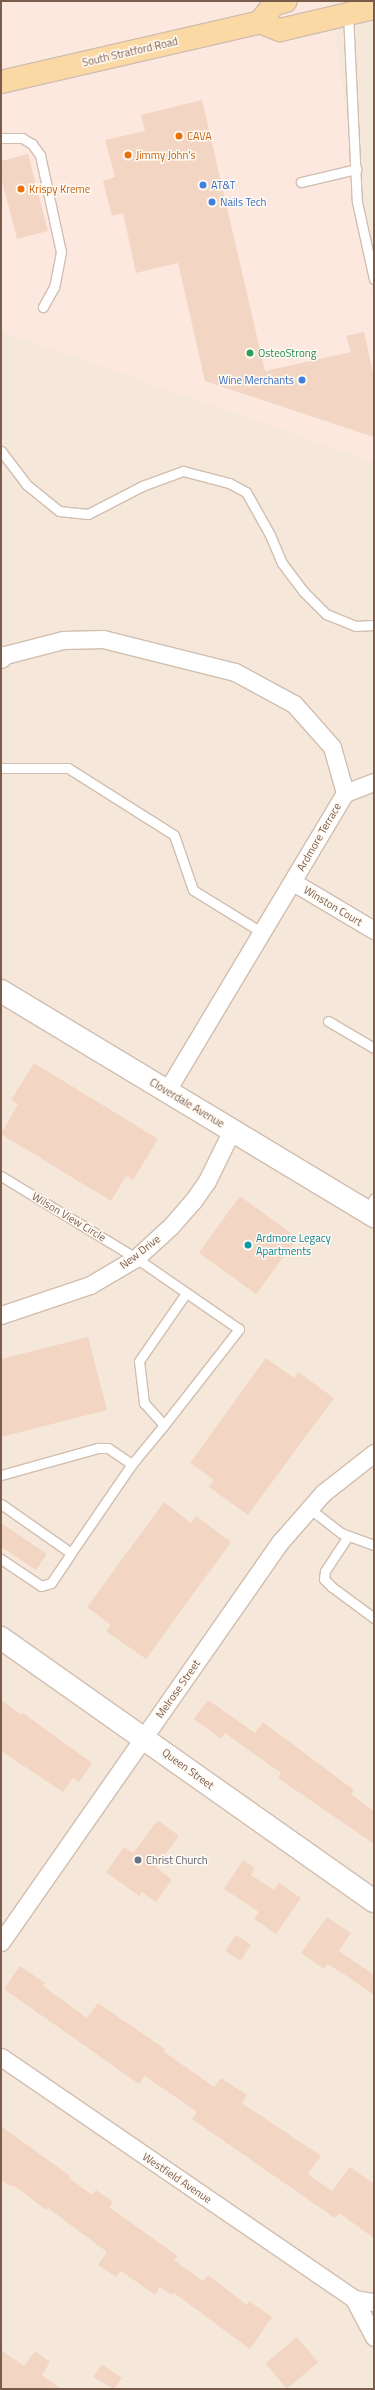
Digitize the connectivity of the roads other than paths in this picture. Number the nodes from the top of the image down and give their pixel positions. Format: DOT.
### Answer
graph roads {
  1 [pos="286,1"];
  2 [pos="347,8"];
  3 [pos="374,8"];
  4 [pos="260,22"];
  5 [pos="1,82"];
  6 [pos="1,138"];
  7 [pos="356,168"];
  8 [pos="301,182"];
  9 [pos="374,279"];
  10 [pos="43,307"];
  11 [pos="1,451"];
  12 [pos="374,625"];
  13 [pos="2,654"];
  14 [pos="1,768"];
  15 [pos="374,782"];
  16 [pos="345,793"];
  17 [pos="293,882"];
  18 [pos="374,930"];
  19 [pos="263,933"];
  20 [pos="1,991"];
  21 [pos="328,1021"];
  22 [pos="374,1048"];
  23 [pos="167,1091"];
  24 [pos="232,1130"];
  25 [pos="1,1176"];
  26 [pos="371,1208"];
  27 [pos="136,1258"];
  28 [pos="186,1292"];
  29 [pos="1,1315"];
  30 [pos="164,1425"];
  31 [pos="374,1453"];
  32 [pos="132,1464"];
  33 [pos="1,1475"];
  34 [pos="1,1504"];
  35 [pos="309,1508"];
  36 [pos="348,1536"];
  37 [pos="374,1545"];
  38 [pos="71,1553"];
  39 [pos="1,1559"];
  40 [pos="374,1618"];
  41 [pos="1,1638"];
  42 [pos="144,1738"];
  43 [pos="374,1901"];
  44 [pos="1,1942"];
  45 [pos="1,2057"];
  46 [pos="354,2299"];
  47 [pos="374,2302"];
  48 [pos="374,2337"];
  1 -- 4 [label="main road"];
  2 -- 3 [label="main road"];
  2 -- 4 [label="main road"];
  2 -- 7 [label="lane"];
  4 -- 5 [label="main road, South Stratford Road"];
  6 -- 10 [label="lane"];
  7 -- 8 [label="lane"];
  7 -- 9 [label="lane"];
  11 -- 12 [label="lane"];
  13 -- 16 [label="street, Ardmore Terrace"];
  14 -- 19 [label="lane"];
  15 -- 16 [label="street"];
  16 -- 17 [label="street, Ardmore Terrace"];
  17 -- 18 [label="street, Winston Court"];
  17 -- 19 [label="street, Ardmore Terrace"];
  19 -- 23 [label="street, Ardmore Terrace"];
  20 -- 23 [label="street, Cloverdale Avenue"];
  21 -- 22 [label="lane"];
  23 -- 24 [label="street, Cloverdale Avenue"];
  24 -- 26 [label="street, Cloverdale Avenue"];
  24 -- 27 [label="street, New Drive"];
  25 -- 27 [label="lane, Wilson View Circle"];
  27 -- 28 [label="lane, Wilson View Circle"];
  27 -- 29 [label="street, New Drive"];
  28 -- 30 [label="lane"];
  28 -- 30 [label="lane, Wilson View Circle"];
  30 -- 32 [label="lane"];
  31 -- 35 [label="street, Melrose Street"];
  32 -- 33 [label="lane"];
  32 -- 38 [label="lane"];
  34 -- 38 [label="lane"];
  35 -- 36 [label="lane"];
  35 -- 42 [label="street, Melrose Street"];
  36 -- 37 [label="lane"];
  36 -- 40 [label="lane"];
  38 -- 39 [label="lane"];
  41 -- 42 [label="street, Queen Street"];
  42 -- 43 [label="street, Queen Street"];
  42 -- 44 [label="street, Melrose Street"];
  45 -- 46 [label="street, Westfield Avenue"];
  46 -- 47 [label="street, Westfield Avenue"];
  46 -- 48 [label="street, Westfield Avenue"];
}
